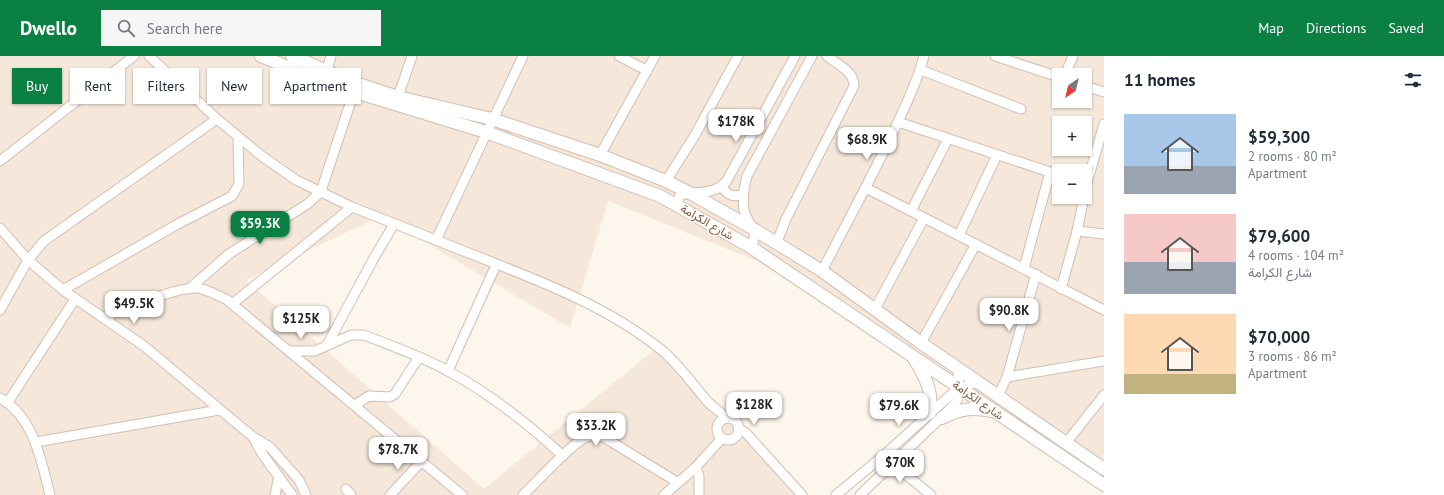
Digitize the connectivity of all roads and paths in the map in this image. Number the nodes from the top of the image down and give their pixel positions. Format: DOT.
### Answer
graph roads {
  1 [pos="134,56"];
  2 [pos="149,56"];
  3 [pos="261,56"];
  4 [pos="292,56"];
  5 [pos="331,56"];
  6 [pos="412,56"];
  7 [pos="523,56"];
  8 [pos="619,56"];
  9 [pos="655,56"];
  10 [pos="738,56"];
  11 [pos="795,56"];
  12 [pos="812,56"];
  13 [pos="827,56"];
  14 [pos="924,56"];
  15 [pos="995,56"];
  16 [pos="1072,56"];
  17 [pos="299,68"];
  18 [pos="312,68"];
  19 [pos="327,68"];
  20 [pos="1068,68"];
  21 [pos="646,70"];
  22 [pos="921,70"];
  23 [pos="1052,75"];
  24 [pos="361,85"];
  25 [pos="1092,88"];
  26 [pos="1104,92"];
  27 [pos="361,94"];
  28 [pos="398,97"];
  29 [pos="350,104"];
  30 [pos="1021,109"];
  31 [pos="217,119"];
  32 [pos="492,119"];
  33 [pos="898,122"];
  34 [pos="1104,124"];
  35 [pos="486,132"];
  36 [pos="238,137"];
  37 [pos="948,139"];
  38 [pos="997,155"];
  39 [pos="600,156"];
  40 [pos="0,161"];
  41 [pos="1092,164"];
  42 [pos="1050,172"];
  43 [pos="666,181"];
  44 [pos="722,186"];
  45 [pos="866,188"];
  46 [pos="321,191"];
  47 [pos="690,193"];
  48 [pos="743,194"];
  49 [pos="1083,204"];
  50 [pos="678,205"];
  51 [pos="352,207"];
  52 [pos="911,211"];
  53 [pos="924,218"];
  54 [pos="394,224"];
  55 [pos="0,228"];
  56 [pos="752,228"];
  57 [pos="1077,231"];
  58 [pos="1104,234"];
  59 [pos="959,235"];
  60 [pos="436,240"];
  61 [pos="777,242"];
  62 [pos="976,244"];
  63 [pos="749,246"];
  64 [pos="28,260"];
  65 [pos="496,265"];
  66 [pos="1024,268"];
  67 [pos="822,271"];
  68 [pos="1036,274"];
  69 [pos="189,289"];
  70 [pos="1061,289"];
  71 [pos="63,290"];
  72 [pos="74,299"];
  73 [pos="232,304"];
  74 [pos="875,309"];
  75 [pos="0,310"];
  76 [pos="1104,310"];
  77 [pos="103,318"];
  78 [pos="921,343"];
  79 [pos="327,345"];
  80 [pos="289,351"];
  81 [pos="314,351"];
  82 [pos="912,355"];
  83 [pos="419,357"];
  84 [pos="1104,361"];
  85 [pos="311,368"];
  86 [pos="956,368"];
  87 [pos="448,371"];
  88 [pos="1007,377"];
  89 [pos="976,382"];
  90 [pos="961,388"];
  91 [pos="1104,395"];
  92 [pos="998,396"];
  93 [pos="0,398"];
  94 [pos="8,402"];
  95 [pos="355,406"];
  96 [pos="219,410"];
  97 [pos="995,412"];
  98 [pos="930,413"];
  99 [pos="942,418"];
  100 [pos="723,420"];
  101 [pos="737,432"];
  102 [pos="253,438"];
  103 [pos="722,438"];
  104 [pos="36,442"];
  105 [pos="1066,443"];
  106 [pos="884,455"];
  107 [pos="563,456"];
  108 [pos="421,462"];
  109 [pos="893,465"];
  110 [pos="696,468"];
  111 [pos="1104,469"];
  112 [pos="280,476"];
  113 [pos="677,482"];
  114 [pos="1104,485"];
  115 [pos="50,495"];
  116 [pos="275,495"];
  117 [pos="292,495"];
  118 [pos="306,495"];
  119 [pos="390,495"];
  120 [pos="462,495"];
  121 [pos="523,495"];
  122 [pos="664,495"];
  123 [pos="699,495"];
  124 [pos="802,495"];
  125 [pos="836,495"];
  126 [pos="860,495"];
  127 [pos="931,495"];
  1 -- 40 [label="street"];
  2 -- 31 [label="street"];
  3 -- 17 [label="street, شارع الكرامة"];
  4 -- 18 [label="street, شارع الكرامة"];
  5 -- 19 [label="street"];
  6 -- 28 [label="street"];
  7 -- 32 [label="street"];
  8 -- 21 [label="street"];
  9 -- 21 [label="street"];
  10 -- 43 [label="street"];
  11 -- 44 [label="street"];
  12 -- 48 [label="street"];
  13 -- 61 [label="street"];
  14 -- 22 [label="street"];
  15 -- 23 [label="street"];
  16 -- 20 [label="street"];
  21 -- 39 [label="street"];
  22 -- 30 [label="street"];
  22 -- 33 [label="street"];
  24 -- 28 [label="street, شارع الكرامة"];
  25 -- 26 [label="street"];
  27 -- 35 [label="street, شارع الكرامة"];
  28 -- 32 [label="street, شارع الكرامة"];
  29 -- 46 [label="street"];
  31 -- 36 [label="street"];
  31 -- 64 [label="street"];
  32 -- 35 [label="street"];
  32 -- 39 [label="street, شارع الكرامة"];
  33 -- 37 [label="street"];
  33 -- 45 [label="street"];
  34 -- 41 [label="street"];
  35 -- 50 [label="street, شارع الكرامة"];
  35 -- 60 [label="street"];
  36 -- 46 [label="street"];
  36 -- 71 [label="street"];
  37 -- 38 [label="street"];
  37 -- 52 [label="street"];
  38 -- 42 [label="street"];
  38 -- 59 [label="street"];
  39 -- 43 [label="street, شارع الكرامة"];
  42 -- 66 [label="street"];
  43 -- 47 [label="street, شارع الكرامة"];
  44 -- 47 [label="street"];
  44 -- 48 [label="street"];
  45 -- 52 [label="street"];
  45 -- 67 [label="street"];
  46 -- 51 [label="street"];
  46 -- 69 [label="street"];
  47 -- 50 [label="street"];
  47 -- 56 [label="street, شارع الكرامة"];
  48 -- 56 [label="street"];
  49 -- 57 [label="street"];
  50 -- 63 [label="street, شارع الكرامة"];
  51 -- 54 [label="street"];
  51 -- 73 [label="street"];
  52 -- 53 [label="street"];
  53 -- 59 [label="street"];
  53 -- 74 [label="street"];
  54 -- 60 [label="street"];
  54 -- 79 [label="street"];
  55 -- 64 [label="street"];
  56 -- 61 [label="street, شارع الكرامة"];
  56 -- 63 [label="street"];
  57 -- 58 [label="street"];
  57 -- 70 [label="street"];
  59 -- 62 [label="street"];
  60 -- 65 [label="street"];
  61 -- 67 [label="street, شارع الكرامة"];
  62 -- 66 [label="street"];
  62 -- 78 [label="street"];
  63 -- 82 [label="street, شارع الكرامة"];
  64 -- 71 [label="street"];
  64 -- 75 [label="street"];
  65 -- 87 [label="street"];
  65 -- 100 [label="street"];
  66 -- 68 [label="street"];
  67 -- 74 [label="street, شارع الكرامة"];
  68 -- 70 [label="street"];
  68 -- 88 [label="street"];
  69 -- 73 [label="street"];
  69 -- 77 [label="street"];
  70 -- 76 [label="street"];
  71 -- 72 [label="street"];
  72 -- 77 [label="street"];
  72 -- 94 [label="street"];
  73 -- 80 [label="street"];
  74 -- 78 [label="street, شارع الكرامة"];
  77 -- 96 [label="street"];
  78 -- 86 [label="street, شارع الكرامة"];
  79 -- 81 [label="street"];
  79 -- 83 [label="street"];
  80 -- 81 [label="street"];
  80 -- 85 [label="street"];
  81 -- 85 [label="street"];
  82 -- 90 [label="street, شارع الكرامة"];
  82 -- 98 [label="street"];
  83 -- 87 [label="street"];
  83 -- 95 [label="street"];
  84 -- 88 [label="street"];
  85 -- 95 [label="street"];
  86 -- 89 [label="street, شارع الكرامة"];
  86 -- 90 [label="street"];
  87 -- 107 [label="street"];
  88 -- 92 [label="street"];
  89 -- 90 [label="street"];
  89 -- 92 [label="street, شارع الكرامة"];
  90 -- 97 [label="street, شارع الكرامة"];
  90 -- 98 [label="street"];
  90 -- 99 [label="street"];
  91 -- 105 [label="street"];
  92 -- 105 [label="street, شارع الكرامة"];
  93 -- 94 [label="street"];
  94 -- 104 [label="street"];
  95 -- 108 [label="street"];
  96 -- 102 [label="street"];
  96 -- 104 [label="street"];
  97 -- 99 [label="street"];
  97 -- 114 [label="street, شارع الكرامة"];
  98 -- 106 [label="street"];
  99 -- 109 [label="street"];
  100 -- 101 [label="street"];
  100 -- 103 [label="street"];
  101 -- 103 [label="street"];
  101 -- 124 [label="street"];
  102 -- 112 [label="street"];
  102 -- 118 [label="street"];
  103 -- 110 [label="street"];
  104 -- 115 [label="street"];
  105 -- 111 [label="street, شارع الكرامة"];
  106 -- 109 [label="street"];
  106 -- 125 [label="street"];
  107 -- 113 [label="street"];
  107 -- 121 [label="street"];
  108 -- 119 [label="street"];
  108 -- 120 [label="street"];
  109 -- 126 [label="street"];
  109 -- 127 [label="street"];
  110 -- 113 [label="street"];
  110 -- 123 [label="street"];
  112 -- 116 [label="street"];
  112 -- 117 [label="street"];
  113 -- 122 [label="street"];
}
